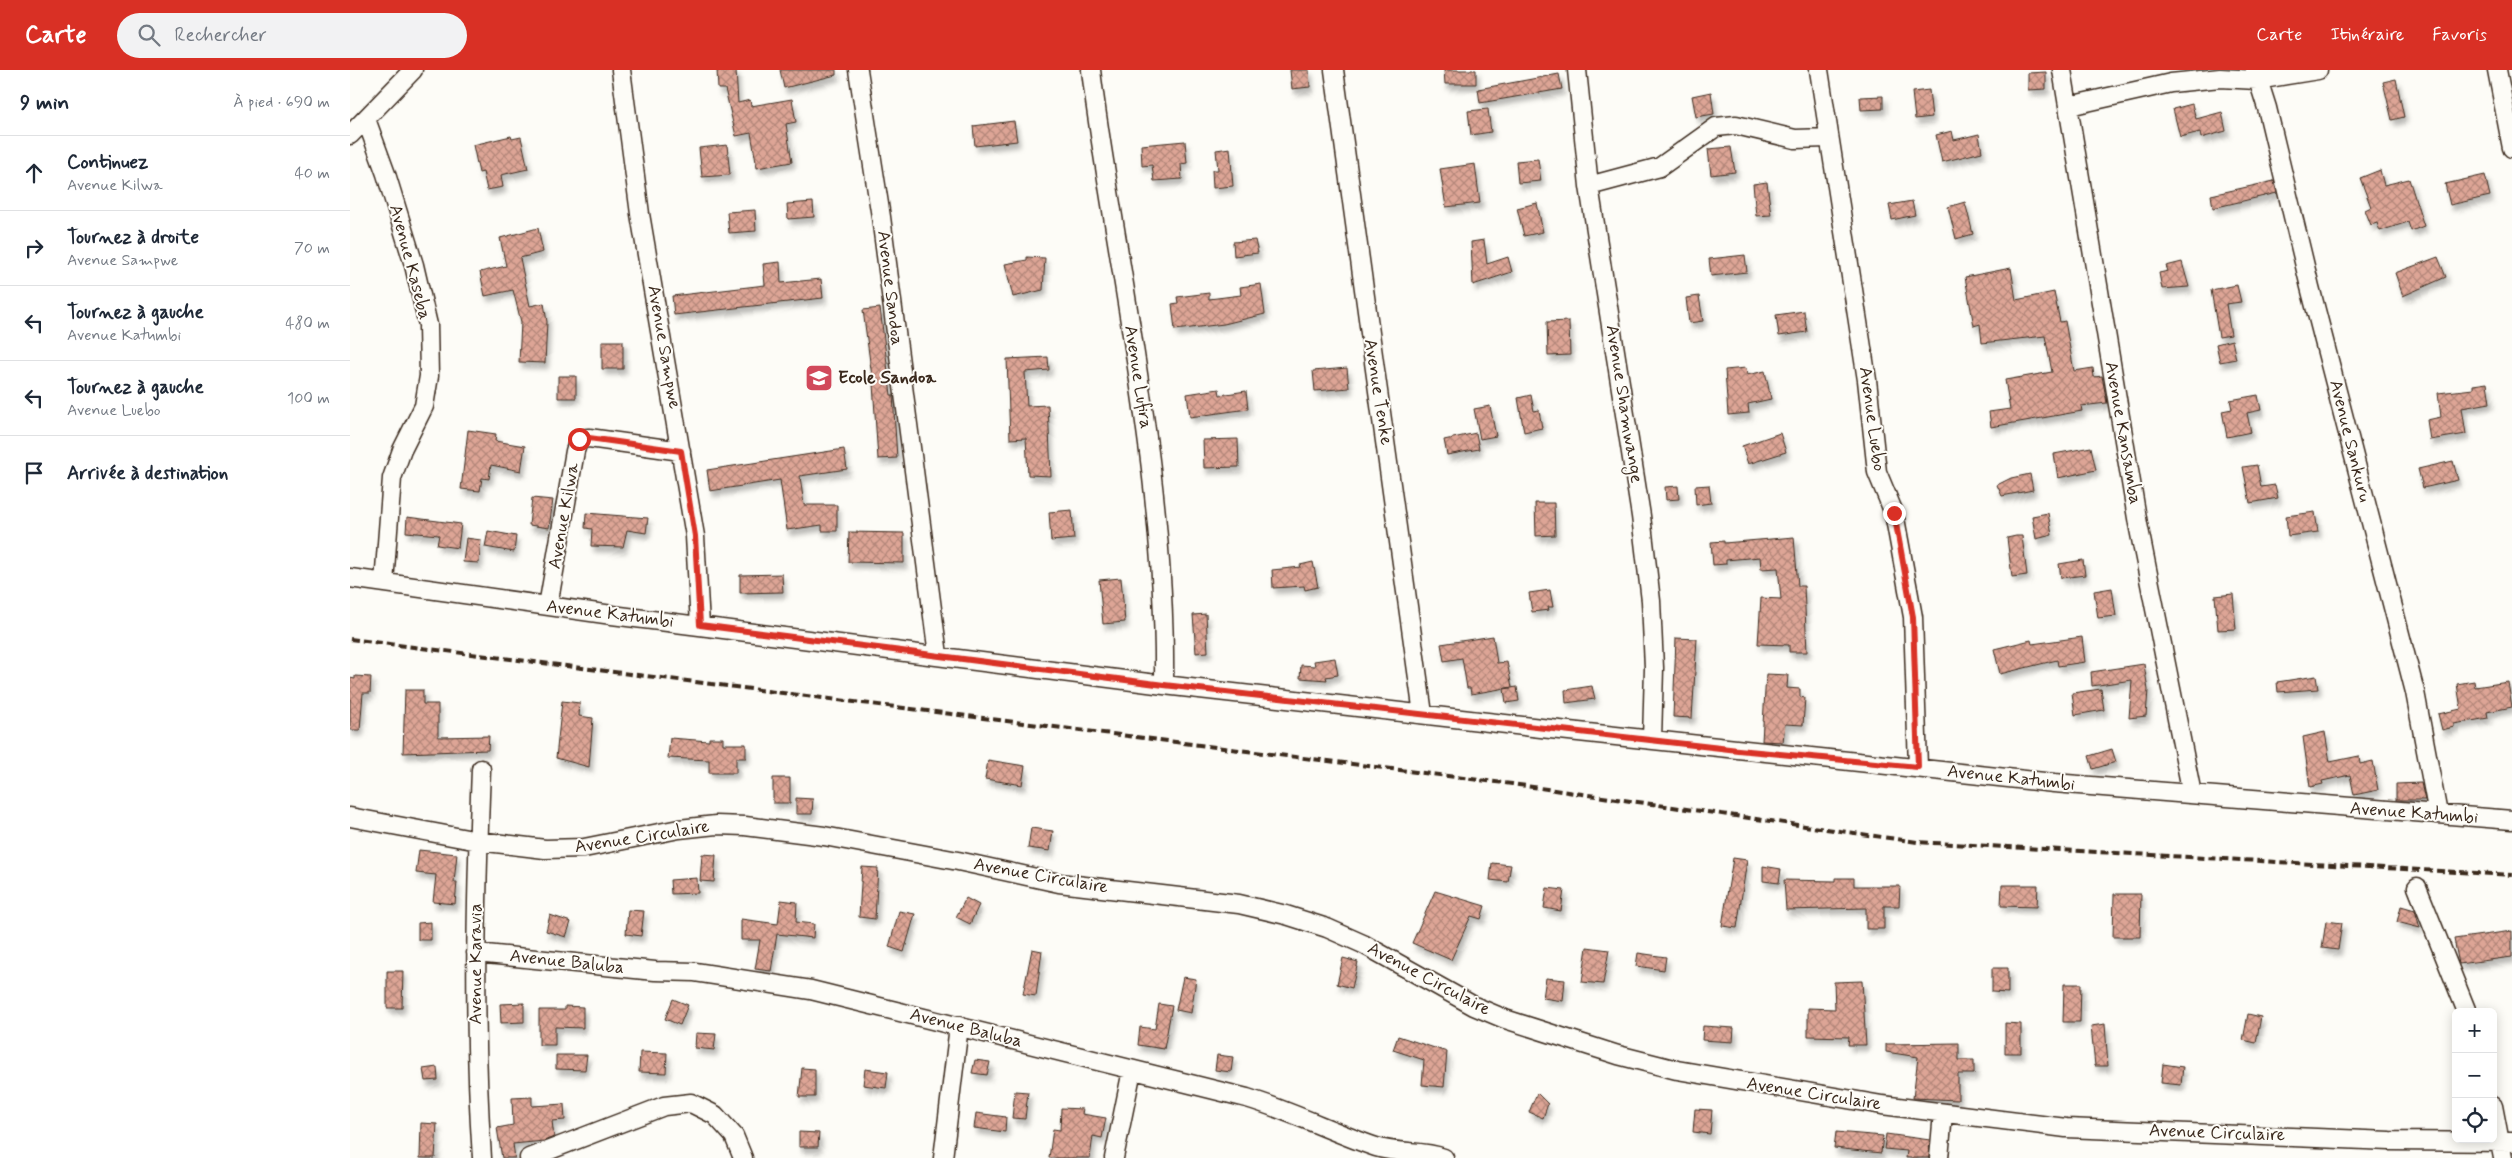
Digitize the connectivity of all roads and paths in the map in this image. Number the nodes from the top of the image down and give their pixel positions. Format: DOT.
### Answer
graph roads {
  1 [pos="413,70"];
  2 [pos="621,70"];
  3 [pos="858,70"];
  4 [pos="1091,70"];
  5 [pos="1334,70"];
  6 [pos="1576,70"];
  7 [pos="1819,70"];
  8 [pos="2062,70"];
  9 [pos="2318,70"];
  10 [pos="2497,70"];
  11 [pos="2256,75"];
  12 [pos="2069,106"];
  13 [pos="366,119"];
  14 [pos="350,135"];
  15 [pos="1828,138"];
  16 [pos="2512,148"];
  17 [pos="1589,186"];
  18 [pos="681,451"];
  19 [pos="350,578"];
  20 [pos="384,583"];
  21 [pos="548,606"];
  22 [pos="700,625"];
  23 [pos="938,655"];
  24 [pos="1164,685"];
  25 [pos="1423,714"];
  26 [pos="1652,740"];
  27 [pos="1918,767"];
  28 [pos="481,769"];
  29 [pos="2192,794"];
  30 [pos="2438,814"];
  31 [pos="350,817"];
  32 [pos="2512,820"];
  33 [pos="478,841"];
  34 [pos="2418,887"];
  35 [pos="476,953"];
  36 [pos="2465,1008"];
  37 [pos="959,1026"];
  38 [pos="1132,1070"];
  39 [pos="1942,1113"];
  40 [pos="2497,1120"];
  41 [pos="2505,1147"];
  42 [pos="482,1158"];
  43 [pos="529,1158"];
  44 [pos="743,1158"];
  45 [pos="943,1158"];
  46 [pos="1114,1158"];
  47 [pos="1444,1158"];
  48 [pos="1939,1158"];
  1 -- 13 [label="street"];
  2 -- 18 [label="street, Avenue Sampwe"];
  3 -- 23 [label="street, Avenue Sandoa"];
  4 -- 24 [label="street, Avenue Lufira"];
  5 -- 25 [label="street, Avenue Tenke"];
  6 -- 17 [label="street, Avenue Shamwange"];
  7 -- 15 [label="street, Avenue Luebo"];
  8 -- 12 [label="street, Avenue Kansamba"];
  9 -- 11 [label="street"];
  10 -- 16 [label="street"];
  11 -- 12 [label="street"];
  11 -- 30 [label="street, Avenue Sankuru"];
  12 -- 29 [label="street, Avenue Kansamba"];
  13 -- 14 [label="street"];
  13 -- 20 [label="street, Avenue Kaseba"];
  15 -- 17 [label="street"];
  15 -- 27 [label="street, Avenue Luebo"];
  17 -- 26 [label="street, Avenue Shamwange"];
  18 -- 21 [label="street, Avenue Kilwa"];
  18 -- 22 [label="street, Avenue Sampwe"];
  19 -- 20 [label="street, Avenue Katumbi"];
  20 -- 21 [label="street, Avenue Katumbi"];
  21 -- 22 [label="street, Avenue Katumbi"];
  22 -- 23 [label="street, Avenue Katumbi"];
  23 -- 24 [label="street, Avenue Katumbi"];
  24 -- 25 [label="street, Avenue Katumbi"];
  25 -- 26 [label="street, Avenue Katumbi"];
  26 -- 27 [label="street, Avenue Katumbi"];
  27 -- 29 [label="street, Avenue Katumbi"];
  28 -- 33 [label="street, Avenue Karavia"];
  29 -- 30 [label="street, Avenue Katumbi"];
  30 -- 32 [label="street, Avenue Katumbi"];
  31 -- 33 [label="street, Avenue Circulaire"];
  33 -- 35 [label="street, Avenue Karavia"];
  33 -- 39 [label="street, Avenue Circulaire"];
  34 -- 36 [label="street"];
  35 -- 37 [label="street, Avenue Baluba"];
  35 -- 42 [label="street, Avenue Karavia"];
  37 -- 38 [label="street, Avenue Baluba"];
  37 -- 45 [label="street"];
  38 -- 46 [label="street"];
  38 -- 47 [label="street, Avenue Baluba"];
  39 -- 41 [label="street, Avenue Circulaire"];
  39 -- 48 [label="street"];
  40 -- 41 [label="street"];
  43 -- 44 [label="street"];
}
